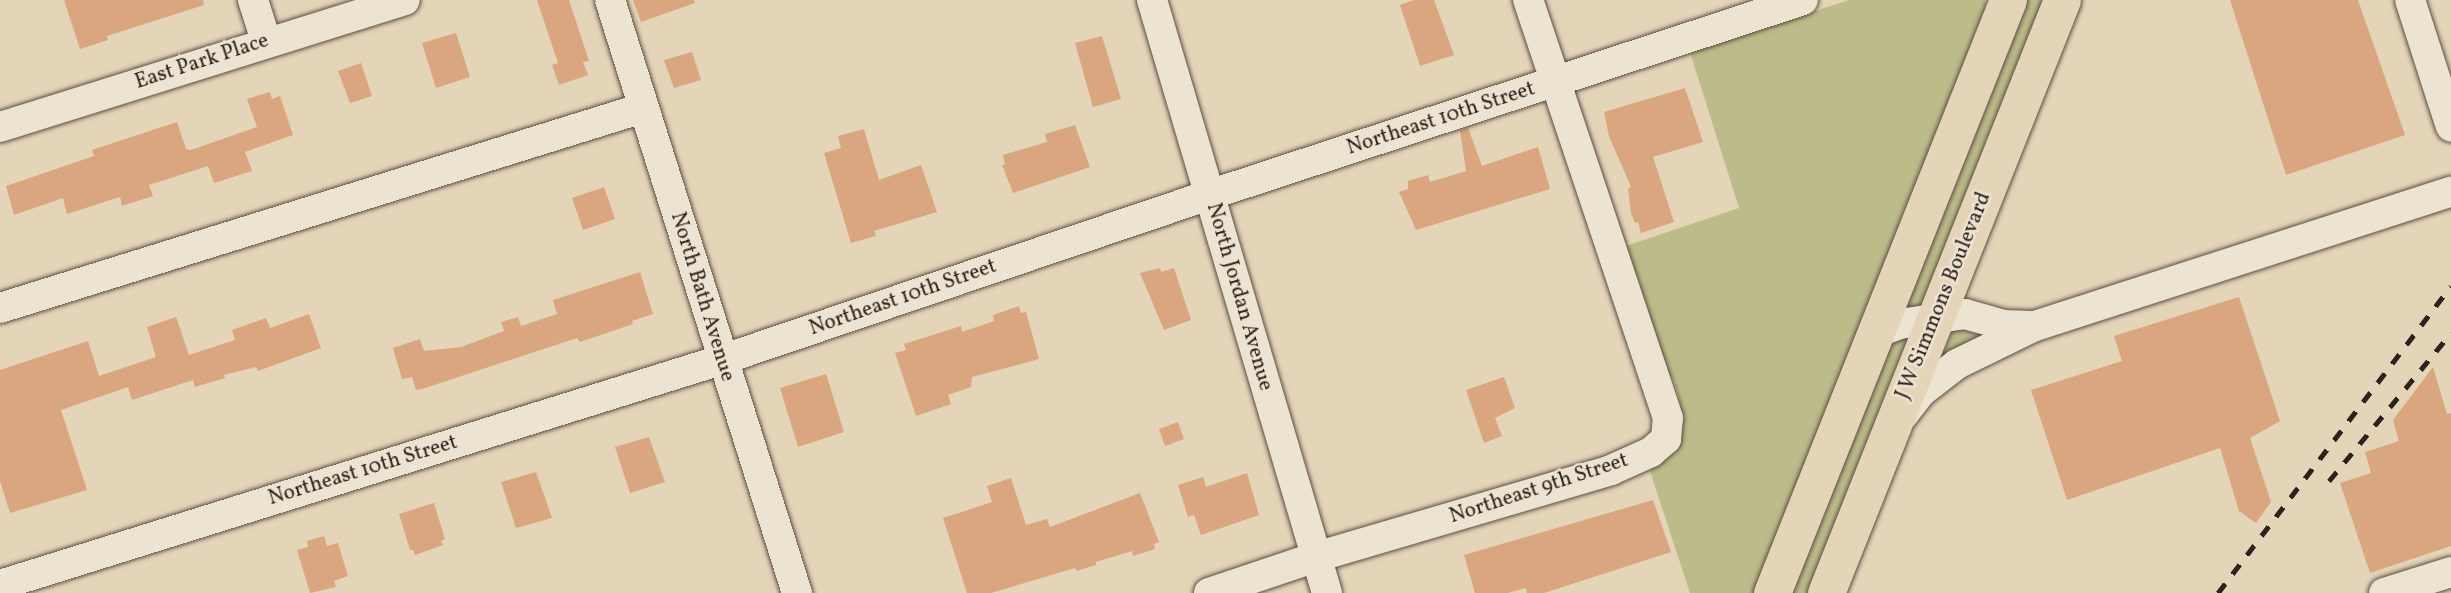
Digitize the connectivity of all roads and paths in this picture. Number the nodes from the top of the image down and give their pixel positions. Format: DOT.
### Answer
graph roads {
  1 [pos="253,0"];
  2 [pos="405,0"];
  3 [pos="610,0"];
  4 [pos="1152,0"];
  5 [pos="1528,0"];
  6 [pos="1803,0"];
  7 [pos="2008,0"];
  8 [pos="2062,0"];
  9 [pos="2410,0"];
  10 [pos="266,41"];
  11 [pos="1553,82"];
  12 [pos="643,108"];
  13 [pos="0,127"];
  14 [pos="2451,127"];
  15 [pos="2451,192"];
  16 [pos="1209,195"];
  17 [pos="0,307"];
  18 [pos="1935,320"];
  19 [pos="2047,322"];
  20 [pos="1876,333"];
  21 [pos="722,359"];
  22 [pos="1887,439"];
  23 [pos="1316,557"];
  24 [pos="2451,572"];
  25 [pos="0,585"];
  26 [pos="797,593"];
  27 [pos="1209,593"];
  28 [pos="1327,593"];
  29 [pos="1772,593"];
  30 [pos="1826,593"];
  31 [pos="2384,593"];
  1 -- 10 [label="street"];
  2 -- 10 [label="street, East Park Place"];
  3 -- 12 [label="street, North Bath Avenue"];
  4 -- 16 [label="street, North Jordan Avenue"];
  5 -- 11 [label="street"];
  6 -- 11 [label="street, Northeast 10th Street"];
  7 -- 20 [label="main road"];
  8 -- 18 [label="main road, J W Simmons Boulevard"];
  9 -- 14 [label="street"];
  10 -- 13 [label="street, East Park Place"];
  11 -- 16 [label="street, Northeast 10th Street"];
  11 -- 23 [label="street, Northeast 9th Street"];
  12 -- 17 [label="street"];
  12 -- 21 [label="street, North Bath Avenue"];
  15 -- 19 [label="street"];
  16 -- 21 [label="street, Northeast 10th Street"];
  16 -- 23 [label="street, North Jordan Avenue"];
  18 -- 19 [label="street"];
  18 -- 20 [label="street"];
  18 -- 22 [label="main road, J W Simmons Boulevard"];
  19 -- 22 [label="street"];
  20 -- 29 [label="main road"];
  21 -- 25 [label="street, Northeast 10th Street"];
  21 -- 26 [label="street, North Bath Avenue"];
  22 -- 30 [label="main road, J W Simmons Boulevard"];
  23 -- 27 [label="street, Northeast 9th Street"];
  23 -- 28 [label="street, North Jordan Avenue"];
  24 -- 31 [label="street"];
}
